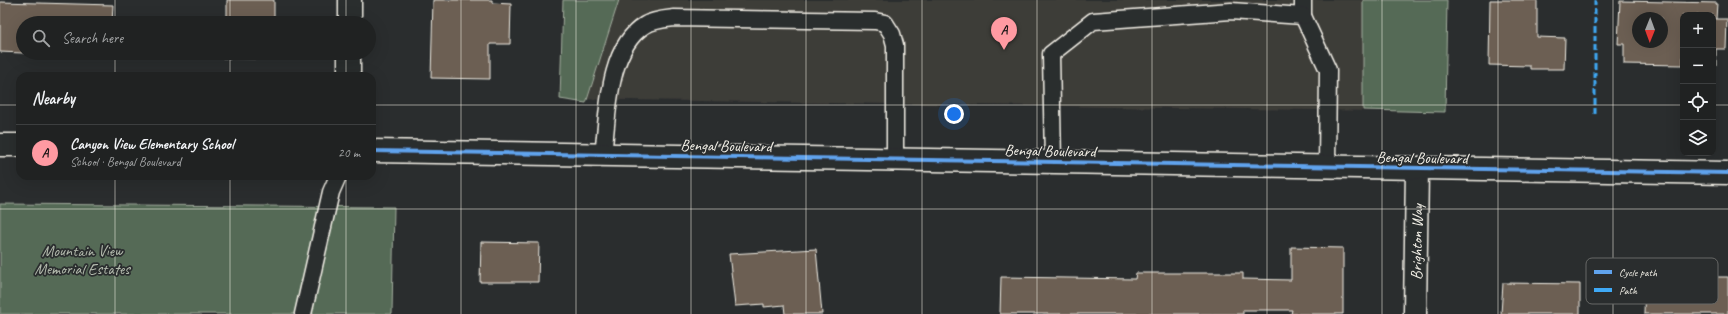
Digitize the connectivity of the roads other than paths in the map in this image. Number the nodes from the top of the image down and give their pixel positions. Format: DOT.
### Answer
graph roads {
  1 [pos="350,0"];
  2 [pos="1303,0"];
  3 [pos="1231,6"];
  4 [pos="350,16"];
  5 [pos="1303,16"];
  6 [pos="349,60"];
  7 [pos="349,72"];
  8 [pos="0,145"];
  9 [pos="16,145"];
  10 [pos="376,152"];
  11 [pos="603,155"];
  12 [pos="895,159"];
  13 [pos="1053,162"];
  14 [pos="1327,166"];
  15 [pos="1417,169"];
  16 [pos="1728,173"];
  17 [pos="336,180"];
  18 [pos="303,314"];
  19 [pos="1415,314"];
  1 -- 4 [label="main road"];
  2 -- 5 [label="lane"];
  3 -- 5 [label="lane"];
  3 -- 13 [label="lane"];
  5 -- 14 [label="lane"];
  6 -- 7 [label="main road"];
  8 -- 9 [label="main road"];
  10 -- 11 [label="main road, Bengal Boulevard"];
  11 -- 12 [label="main road, Bengal Boulevard"];
  11 -- 12 [label="lane"];
  12 -- 13 [label="main road, Bengal Boulevard"];
  13 -- 14 [label="main road, Bengal Boulevard"];
  14 -- 15 [label="main road, Bengal Boulevard"];
  15 -- 16 [label="main road, Bengal Boulevard"];
  15 -- 19 [label="main road, Brighton Way"];
  17 -- 18 [label="lane"];
}
